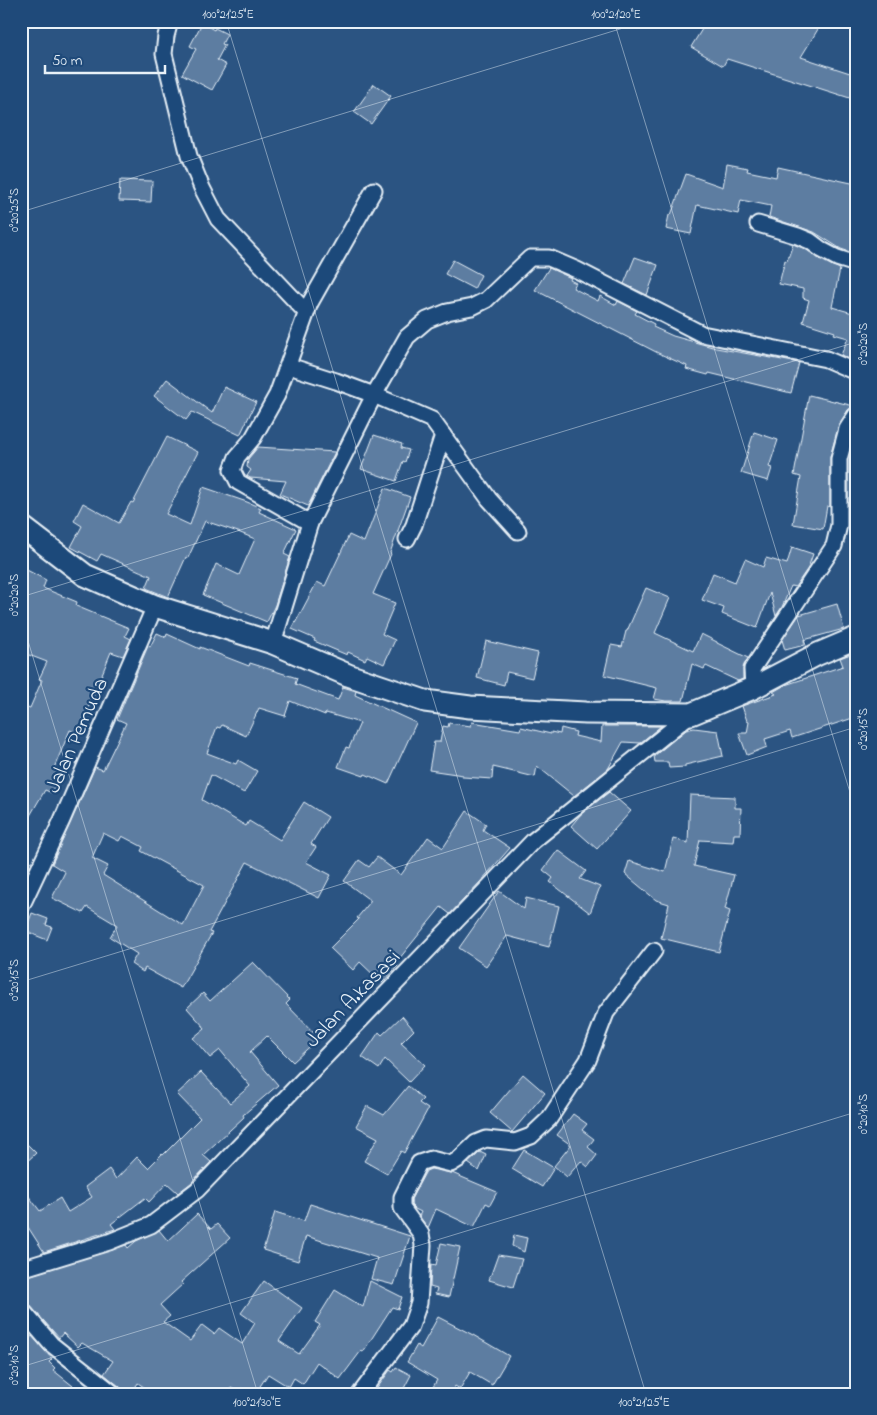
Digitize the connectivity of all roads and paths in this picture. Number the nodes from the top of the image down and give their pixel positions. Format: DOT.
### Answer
graph roads {
  1 [pos="170,21"];
  2 [pos="374,190"];
  3 [pos="758,224"];
  4 [pos="856,264"];
  5 [pos="311,302"];
  6 [pos="289,366"];
  7 [pos="856,372"];
  8 [pos="374,395"];
  9 [pos="856,415"];
  10 [pos="443,435"];
  11 [pos="310,524"];
  12 [pos="21,526"];
  13 [pos="518,530"];
  14 [pos="406,539"];
  15 [pos="155,606"];
  16 [pos="856,638"];
  17 [pos="273,643"];
  18 [pos="754,688"];
  19 [pos="691,714"];
  20 [pos="21,907"];
  21 [pos="654,951"];
  22 [pos="21,1269"];
  23 [pos="21,1309"];
  24 [pos="114,1394"];
  25 [pos="360,1394"];
  1 -- 5 [label="street"];
  2 -- 5 [label="street"];
  3 -- 4 [label="street"];
  5 -- 6 [label="street"];
  6 -- 8 [label="street"];
  6 -- 11 [label="street"];
  7 -- 8 [label="street"];
  8 -- 10 [label="street"];
  8 -- 11 [label="street"];
  9 -- 18 [label="street"];
  10 -- 13 [label="street"];
  10 -- 14 [label="street"];
  11 -- 17 [label="street"];
  12 -- 15 [label="main road"];
  15 -- 17 [label="main road"];
  15 -- 20 [label="street, Jalan Pemuda"];
  16 -- 18 [label="main road"];
  17 -- 19 [label="main road"];
  18 -- 19 [label="main road"];
  19 -- 22 [label="street, Jalan A.kasasi"];
  21 -- 25 [label="street"];
  23 -- 24 [label="street"];
}
